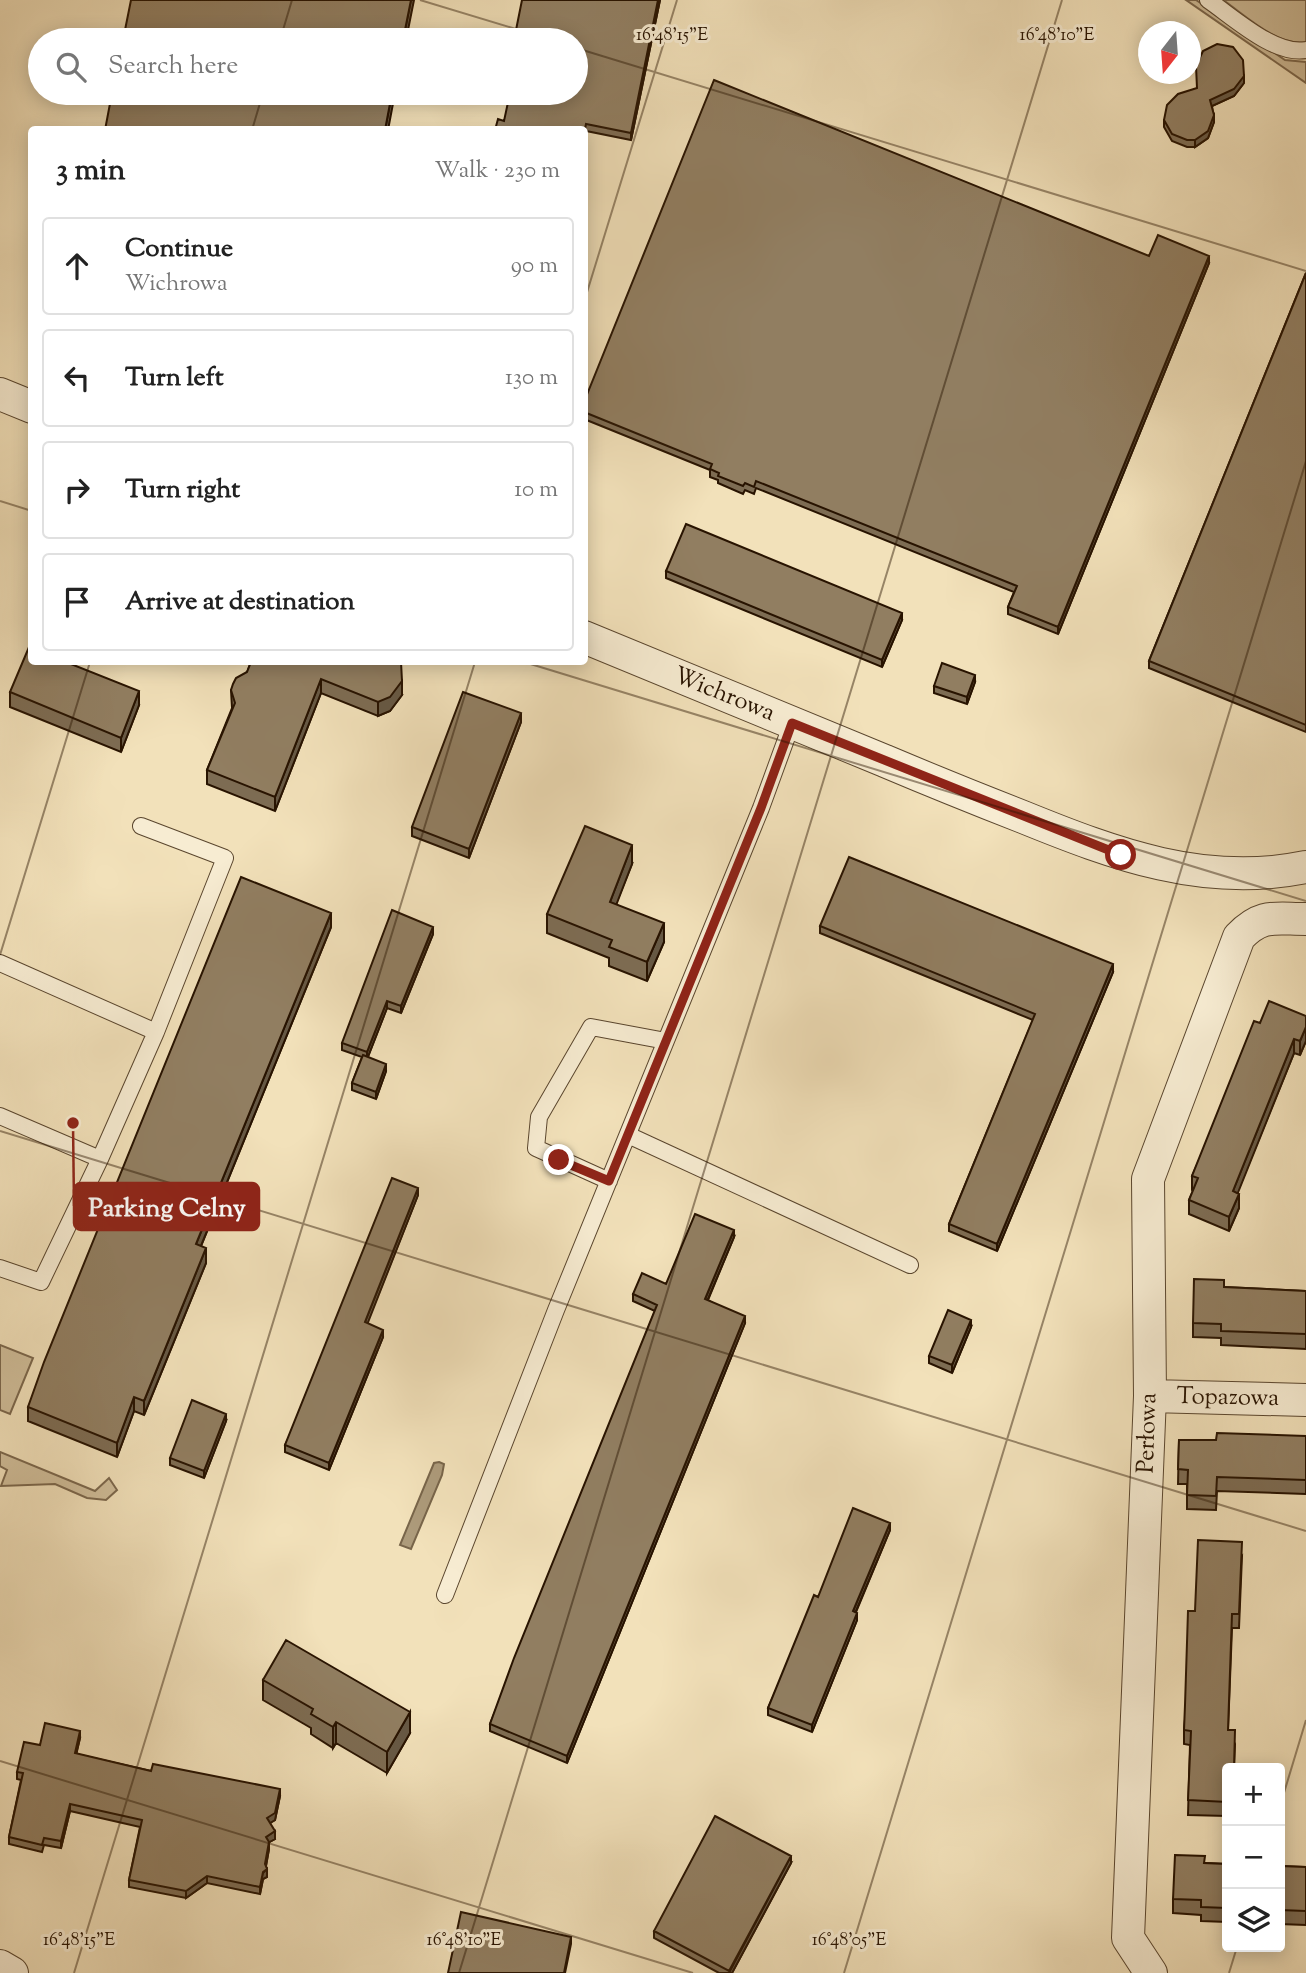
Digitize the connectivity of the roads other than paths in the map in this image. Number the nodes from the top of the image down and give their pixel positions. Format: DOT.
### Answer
graph roads {
  1 [pos="1208,0"];
  2 [pos="1306,50"];
  3 [pos="0,394"];
  4 [pos="28,405"];
  5 [pos="588,639"];
  6 [pos="792,723"];
  7 [pos="141,826"];
  8 [pos="1306,867"];
  9 [pos="1306,919"];
  10 [pos="0,963"];
  11 [pos="156,1032"];
  12 [pos="666,1041"];
  13 [pos="0,1116"];
  14 [pos="628,1135"];
  15 [pos="100,1159"];
  16 [pos="609,1181"];
  17 [pos="910,1265"];
  18 [pos="0,1268"];
  19 [pos="1150,1396"];
  20 [pos="1306,1400"];
  21 [pos="445,1595"];
  22 [pos="0,1966"];
  23 [pos="12,1973"];
  24 [pos="1151,1973"];
  1 -- 2 [label="lane"];
  3 -- 4 [label="street"];
  5 -- 6 [label="street, Wichrowa"];
  6 -- 8 [label="street, Wichrowa"];
  6 -- 12 [label="lane"];
  7 -- 11 [label="lane"];
  9 -- 19 [label="street, Perłowa"];
  10 -- 11 [label="lane"];
  11 -- 15 [label="lane"];
  12 -- 14 [label="lane"];
  12 -- 16 [label="lane"];
  13 -- 15 [label="lane"];
  14 -- 16 [label="lane"];
  14 -- 17 [label="lane"];
  15 -- 18 [label="lane"];
  16 -- 21 [label="lane"];
  19 -- 20 [label="street, Topazowa"];
  19 -- 24 [label="street, Perłowa"];
  22 -- 23 [label="street"];
}
